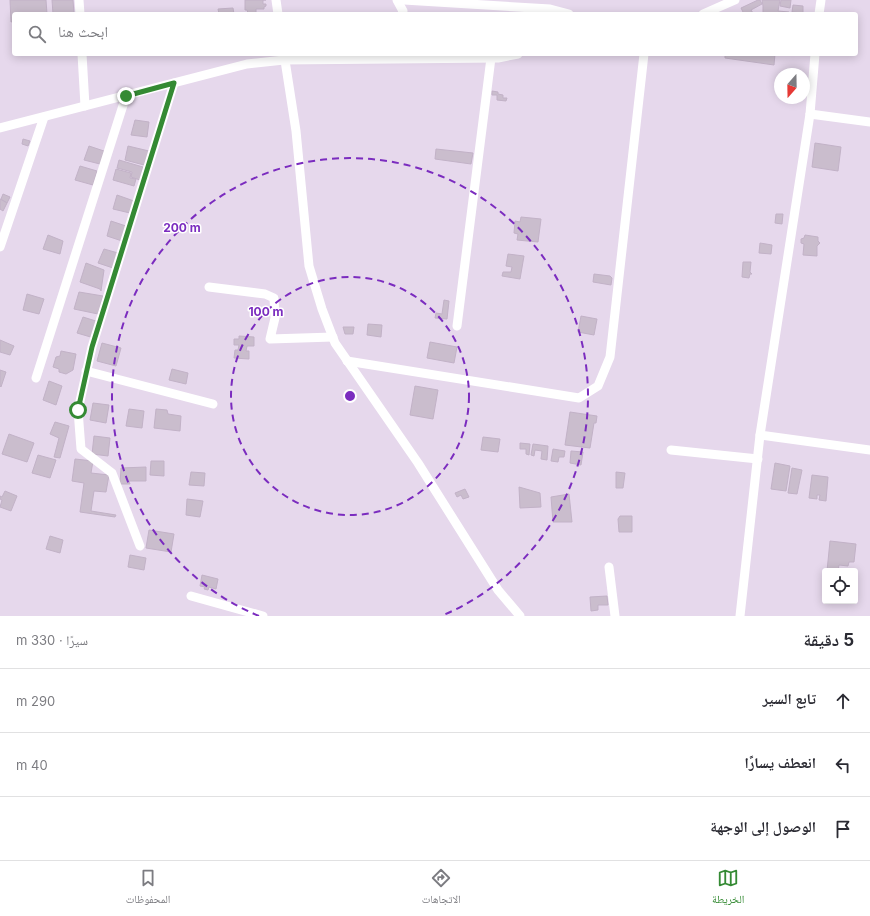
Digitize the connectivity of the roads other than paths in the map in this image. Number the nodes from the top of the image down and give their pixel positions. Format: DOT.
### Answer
graph roads {
  1 [pos="79,0"];
  2 [pos="276,0"];
  3 [pos="397,0"];
  4 [pos="404,0"];
  5 [pos="735,0"];
  6 [pos="821,0"];
  7 [pos="80,12"];
  8 [pos="278,12"];
  9 [pos="403,12"];
  10 [pos="561,12"];
  11 [pos="708,12"];
  12 [pos="819,12"];
  13 [pos="82,56"];
  14 [pos="389,56"];
  15 [pos="508,56"];
  16 [pos="644,56"];
  17 [pos="815,56"];
  18 [pos="284,57"];
  19 [pos="491,58"];
  20 [pos="174,83"];
  21 [pos="126,96"];
  22 [pos="85,106"];
  23 [pos="810,114"];
  24 [pos="44,117"];
  25 [pos="870,122"];
  26 [pos="0,128"];
  27 [pos="0,247"];
  28 [pos="209,287"];
  29 [pos="457,326"];
  30 [pos="333,337"];
  31 [pos="347,361"];
  32 [pos="86,371"];
  33 [pos="36,378"];
  34 [pos="213,404"];
  35 [pos="760,435"];
  36 [pos="670,450"];
  37 [pos="870,450"];
  38 [pos="758,459"];
  39 [pos="140,546"];
  40 [pos="609,567"];
  41 [pos="191,596"];
  42 [pos="264,616"];
  43 [pos="520,616"];
  44 [pos="615,616"];
  45 [pos="740,616"];
  1 -- 7 [label="street"];
  2 -- 8 [label="street"];
  3 -- 9 [label="street"];
  4 -- 10 [label="street"];
  5 -- 11 [label="street"];
  6 -- 12 [label="street"];
  13 -- 22 [label="street"];
  14 -- 18 [label="street"];
  14 -- 19 [label="street"];
  15 -- 19 [label="street"];
  16 -- 31 [label="street"];
  17 -- 23 [label="street"];
  18 -- 20 [label="street"];
  18 -- 30 [label="street"];
  19 -- 29 [label="street"];
  20 -- 21 [label="street"];
  20 -- 32 [label="street"];
  21 -- 22 [label="street"];
  21 -- 33 [label="street"];
  22 -- 24 [label="street"];
  23 -- 25 [label="street"];
  23 -- 35 [label="street"];
  24 -- 26 [label="street"];
  24 -- 27 [label="street"];
  28 -- 30 [label="street"];
  30 -- 31 [label="street"];
  31 -- 43 [label="street"];
  32 -- 34 [label="street"];
  32 -- 39 [label="street"];
  35 -- 37 [label="street"];
  35 -- 38 [label="street"];
  36 -- 38 [label="street"];
  38 -- 45 [label="street"];
  40 -- 44 [label="street"];
  41 -- 42 [label="street"];
}
